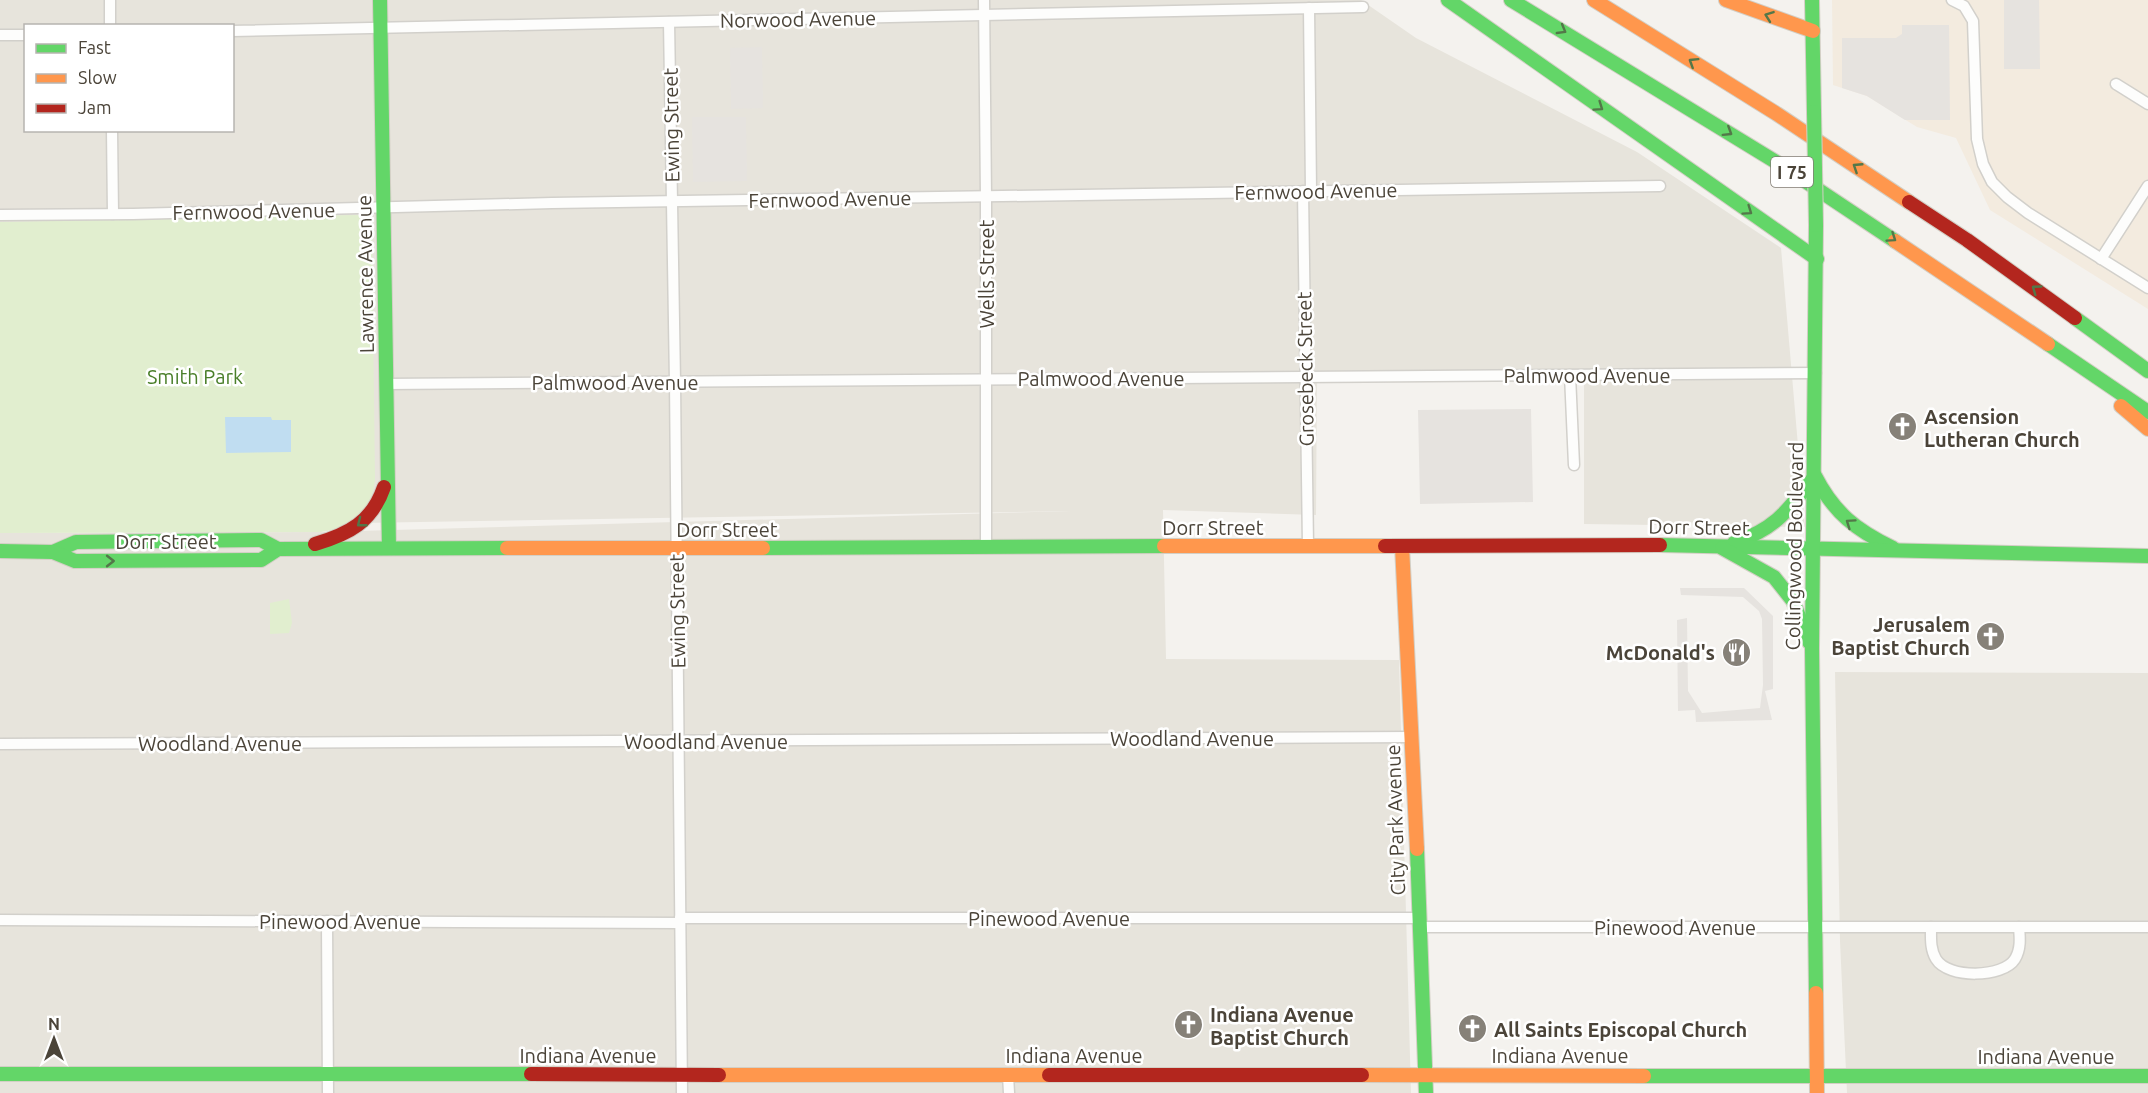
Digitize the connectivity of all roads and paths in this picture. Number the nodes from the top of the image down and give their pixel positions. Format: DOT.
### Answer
graph roads {
  1 [pos="110,0"];
  2 [pos="380,0"];
  3 [pos="984,0"];
  4 [pos="1448,0"];
  5 [pos="1512,0"];
  6 [pos="1594,0"];
  7 [pos="1726,0"];
  8 [pos="1812,0"];
  9 [pos="1952,0"];
  10 [pos="1363,7"];
  11 [pos="1309,8"];
  12 [pos="984,15"];
  13 [pos="669,22"];
  14 [pos="110,24"];
  15 [pos="380,29"];
  16 [pos="234,31"];
  17 [pos="1813,31"];
  18 [pos="24,34"];
  19 [pos="0,35"];
  20 [pos="2116,84"];
  21 [pos="2148,104"];
  22 [pos="112,132"];
  23 [pos="1660,186"];
  24 [pos="2148,186"];
  25 [pos="1307,191"];
  26 [pos="986,197"];
  27 [pos="672,201"];
  28 [pos="383,208"];
  29 [pos="113,214"];
  30 [pos="0,215"];
  31 [pos="1816,259"];
  32 [pos="2102,259"];
  33 [pos="2148,288"];
  34 [pos="2083,323"];
  35 [pos="2065,357"];
  36 [pos="2148,364"];
  37 [pos="2148,371"];
  38 [pos="1816,373"];
  39 [pos="1570,375"];
  40 [pos="1306,377"];
  41 [pos="985,379"];
  42 [pos="675,382"];
  43 [pos="386,384"];
  44 [pos="2148,412"];
  45 [pos="2148,429"];
  46 [pos="1574,465"];
  47 [pos="387,473"];
  48 [pos="1815,476"];
  49 [pos="1308,546"];
  50 [pos="1402,546"];
  51 [pos="1720,547"];
  52 [pos="389,548"];
  53 [pos="986,548"];
  54 [pos="278,549"];
  55 [pos="297,549"];
  56 [pos="676,549"];
  57 [pos="1814,549"];
  58 [pos="0,551"];
  59 [pos="1900,551"];
  60 [pos="53,552"];
  61 [pos="2148,556"];
  62 [pos="1812,649"];
  63 [pos="1412,737"];
  64 [pos="678,742"];
  65 [pos="0,744"];
  66 [pos="0,920"];
  67 [pos="327,921"];
  68 [pos="680,921"];
  69 [pos="1419,922"];
  70 [pos="1816,927"];
  71 [pos="1931,927"];
  72 [pos="2019,927"];
  73 [pos="2148,927"];
  74 [pos="0,1074"];
  75 [pos="328,1074"];
  76 [pos="681,1074"];
  77 [pos="1425,1074"];
  78 [pos="1008,1075"];
  79 [pos="1817,1076"];
  80 [pos="2148,1076"];
  81 [pos="328,1093"];
  82 [pos="682,1093"];
  83 [pos="1009,1093"];
  84 [pos="1426,1093"];
  85 [pos="1817,1093"];
  1 -- 14 [label="street"];
  2 -- 15 [label="main road, Lawrence Avenue"];
  3 -- 12 [label="street, Wells Street"];
  4 -- 31 [label="main road, one-way"];
  5 -- 35 [label="main road, I 75, one-way"];
  34 -- 6 [label="main road, I 75, one-way"];
  17 -- 7 [label="main road, one-way"];
  8 -- 17 [label="main road, Collingwood Boulevard"];
  9 -- 32 [label="street"];
  10 -- 11 [label="street, Norwood Avenue"];
  11 -- 12 [label="street, Norwood Avenue"];
  11 -- 25 [label="street, Grosebeck Street"];
  12 -- 13 [label="street, Norwood Avenue"];
  12 -- 26 [label="street, Wells Street"];
  13 -- 15 [label="street, Norwood Avenue"];
  13 -- 27 [label="street, Ewing Street"];
  15 -- 16 [label="street, Norwood Avenue"];
  15 -- 28 [label="main road, Lawrence Avenue"];
  17 -- 31 [label="main road, Collingwood Boulevard, bridge"];
  18 -- 19 [label="street"];
  20 -- 21 [label="street"];
  22 -- 29 [label="street"];
  23 -- 25 [label="street, Fernwood Avenue"];
  24 -- 32 [label="street"];
  25 -- 26 [label="street, Fernwood Avenue"];
  25 -- 40 [label="street, Grosebeck Street"];
  26 -- 27 [label="street, Fernwood Avenue"];
  26 -- 41 [label="street, Wells Street"];
  27 -- 28 [label="street, Fernwood Avenue"];
  27 -- 42 [label="street, Ewing Street"];
  28 -- 29 [label="street, Fernwood Avenue"];
  28 -- 43 [label="main road, Lawrence Avenue"];
  29 -- 30 [label="street, Fernwood Avenue"];
  31 -- 38 [label="main road, Collingwood Boulevard"];
  32 -- 33 [label="street"];
  34 -- 36 [label="main road"];
  34 -- 37 [label="main road, I 75"];
  35 -- 44 [label="main road, I 75"];
  35 -- 45 [label="main road"];
  38 -- 39 [label="street, Palmwood Avenue"];
  38 -- 48 [label="main road, Collingwood Boulevard"];
  39 -- 40 [label="street, Palmwood Avenue"];
  39 -- 46 [label="street"];
  40 -- 41 [label="street, Palmwood Avenue"];
  40 -- 49 [label="street, Grosebeck Street"];
  41 -- 42 [label="street, Palmwood Avenue"];
  41 -- 53 [label="street, Wells Street"];
  42 -- 43 [label="street, Palmwood Avenue"];
  42 -- 56 [label="street, Ewing Street"];
  43 -- 47 [label="main road, Lawrence Avenue"];
  47 -- 52 [label="main road, Lawrence Avenue"];
  47 -- 55 [label="main road, one-way"];
  48 -- 51 [label="main road"];
  48 -- 57 [label="main road, Collingwood Boulevard"];
  59 -- 48 [label="main road, one-way"];
  49 -- 50 [label="main road, Dorr Street"];
  49 -- 53 [label="main road, Dorr Street"];
  50 -- 51 [label="main road, Dorr Street"];
  50 -- 63 [label="main road, City Park Avenue"];
  51 -- 57 [label="main road, Dorr Street"];
  51 -- 62 [label="main road"];
  52 -- 55 [label="main road, Dorr Street"];
  52 -- 56 [label="main road, Dorr Street"];
  53 -- 56 [label="main road, Dorr Street"];
  54 -- 55 [label="main road, Dorr Street"];
  54 -- 60 [label="main road, Dorr Street"];
  60 -- 54 [label="main road, Dorr Street, one-way"];
  56 -- 64 [label="street, Ewing Street"];
  57 -- 59 [label="main road, Dorr Street"];
  57 -- 62 [label="main road, Collingwood Boulevard"];
  58 -- 60 [label="main road, Dorr Street"];
  59 -- 61 [label="main road, Dorr Street"];
  62 -- 70 [label="main road, Collingwood Boulevard"];
  63 -- 64 [label="street, Woodland Avenue"];
  63 -- 69 [label="main road, City Park Avenue"];
  64 -- 65 [label="street, Woodland Avenue"];
  64 -- 68 [label="street, Ewing Street"];
  66 -- 67 [label="street, Pinewood Avenue"];
  67 -- 68 [label="street, Pinewood Avenue"];
  67 -- 75 [label="street"];
  68 -- 69 [label="street, Pinewood Avenue"];
  68 -- 76 [label="street, Ewing Street"];
  69 -- 70 [label="street, Pinewood Avenue"];
  69 -- 77 [label="main road, City Park Avenue"];
  70 -- 71 [label="street, Pinewood Avenue"];
  70 -- 79 [label="main road, Collingwood Boulevard"];
  71 -- 72 [label="street, Pinewood Avenue"];
  71 -- 72 [label="street"];
  72 -- 73 [label="street, Pinewood Avenue"];
  74 -- 75 [label="main road, Indiana Avenue"];
  75 -- 76 [label="main road, Indiana Avenue"];
  75 -- 81 [label="street"];
  76 -- 78 [label="main road, Indiana Avenue"];
  76 -- 82 [label="street, Ewing Street"];
  77 -- 78 [label="main road, Indiana Avenue"];
  77 -- 79 [label="main road, Indiana Avenue"];
  77 -- 84 [label="main road, City Park Avenue"];
  78 -- 83 [label="street"];
  79 -- 80 [label="main road, Indiana Avenue"];
  79 -- 85 [label="main road, Collingwood Boulevard"];
}
